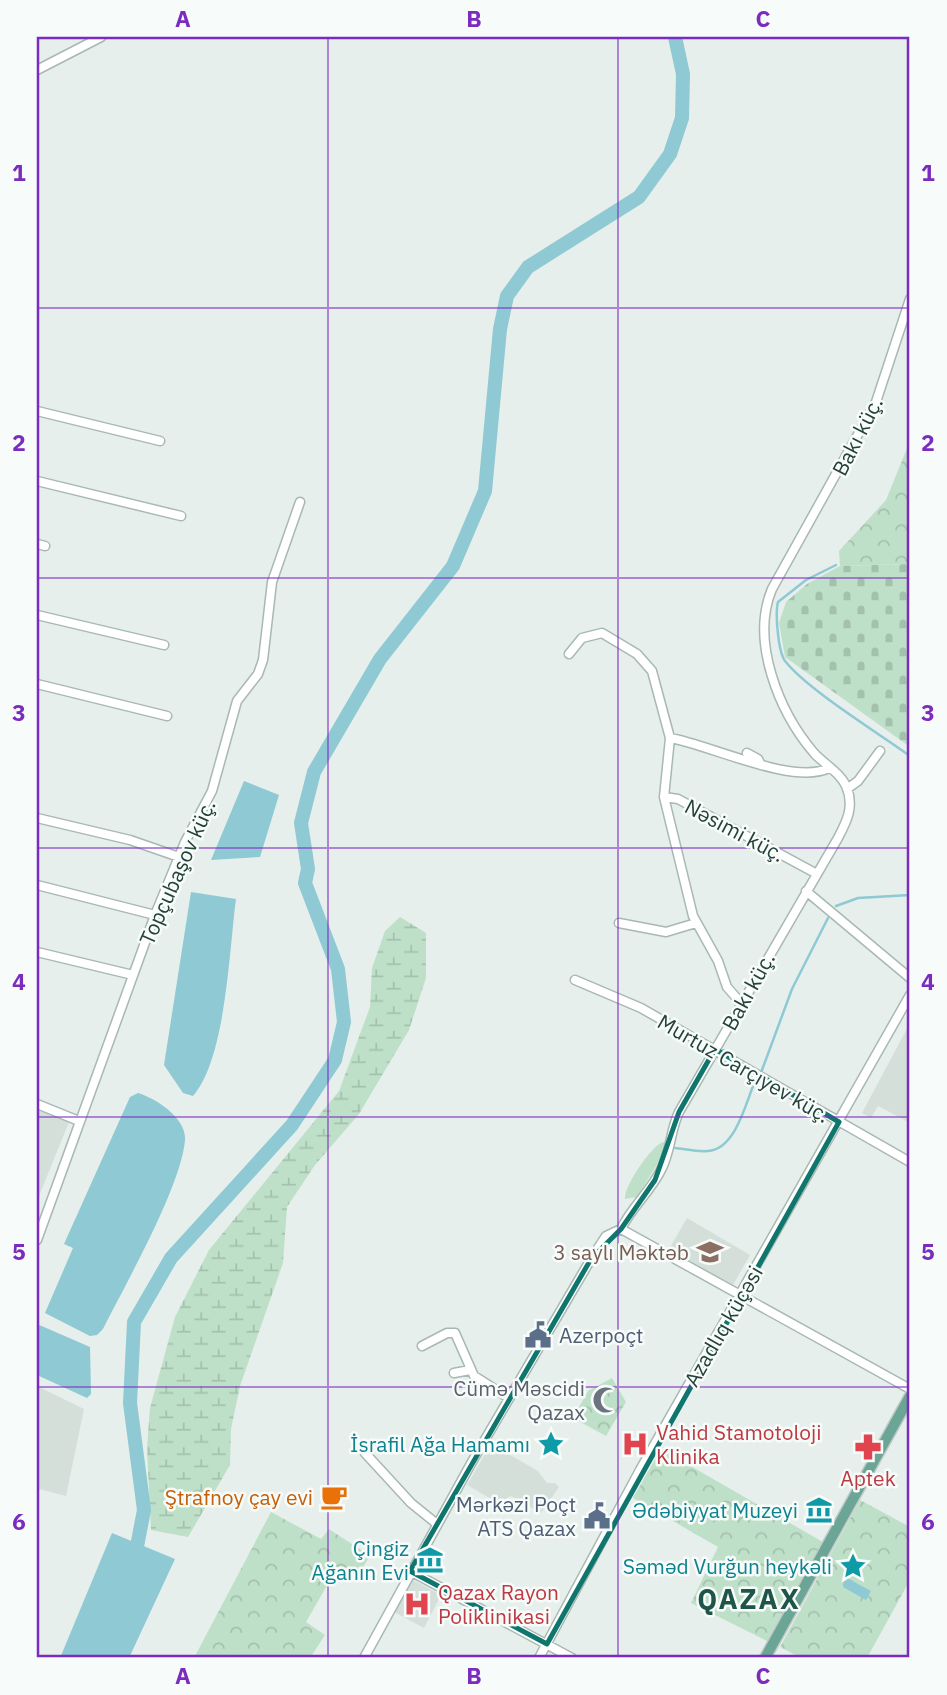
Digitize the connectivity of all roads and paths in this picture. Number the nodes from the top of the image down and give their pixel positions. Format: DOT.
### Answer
graph roads {
  1 [pos="101,37"];
  2 [pos="37,70"];
  3 [pos="910,299"];
  4 [pos="37,411"];
  5 [pos="160,441"];
  6 [pos="37,481"];
  7 [pos="300,502"];
  8 [pos="181,516"];
  9 [pos="37,615"];
  10 [pos="164,645"];
  11 [pos="569,654"];
  12 [pos="37,684"];
  13 [pos="167,716"];
  14 [pos="670,738"];
  15 [pos="880,751"];
  16 [pos="747,753"];
  17 [pos="761,765"];
  18 [pos="829,768"];
  19 [pos="847,789"];
  20 [pos="664,797"];
  21 [pos="37,818"];
  22 [pos="179,857"];
  23 [pos="817,874"];
  24 [pos="37,885"];
  25 [pos="806,891"];
  26 [pos="155,915"];
  27 [pos="619,923"];
  28 [pos="696,923"];
  29 [pos="37,952"];
  30 [pos="133,975"];
  31 [pos="910,978"];
  32 [pos="575,980"];
  33 [pos="910,995"];
  34 [pos="741,1003"];
  35 [pos="715,1049"];
  36 [pos="37,1104"];
  37 [pos="79,1121"];
  38 [pos="839,1122"];
  39 [pos="910,1162"];
  40 [pos="621,1229"];
  41 [pos="37,1240"];
  42 [pos="740,1295"];
  43 [pos="422,1346"];
  44 [pos="470,1370"];
  45 [pos="454,1373"];
  46 [pos="910,1389"];
  47 [pos="910,1396"];
  48 [pos="509,1398"];
  49 [pos="365,1453"];
  50 [pos="437,1524"];
  51 [pos="411,1572"];
  52 [pos="547,1644"];
  53 [pos="364,1658"];
  54 [pos="539,1658"];
  55 [pos="572,1658"];
  56 [pos="765,1658"];
  1 -- 2 [label="street"];
  3 -- 18 [label="street, Bakı küç."];
  4 -- 5 [label="street"];
  6 -- 8 [label="street"];
  7 -- 22 [label="street, Topçubaşov küç."];
  9 -- 10 [label="street"];
  11 -- 14 [label="street"];
  12 -- 13 [label="street"];
  14 -- 17 [label="street"];
  14 -- 20 [label="street, Nəsimi küç."];
  15 -- 19 [label="street"];
  16 -- 17 [label="street"];
  17 -- 18 [label="street"];
  18 -- 19 [label="street, Bakı küç."];
  19 -- 23 [label="street, Bakı küç."];
  20 -- 23 [label="street, Nəsimi küç."];
  20 -- 28 [label="street"];
  21 -- 22 [label="street"];
  22 -- 26 [label="street, Topçubaşov küç."];
  23 -- 25 [label="street, Bakı küç."];
  24 -- 26 [label="street"];
  25 -- 31 [label="street"];
  25 -- 34 [label="street, Bakı küç."];
  26 -- 30 [label="street, Topçubaşov küç."];
  27 -- 28 [label="street"];
  28 -- 34 [label="street"];
  29 -- 30 [label="street"];
  30 -- 37 [label="street, Topçubaşov küç."];
  32 -- 35 [label="street, Murtuz Carçıyev küç."];
  33 -- 38 [label="street, Azadlıq küçəsi"];
  34 -- 35 [label="street, Bakı küç."];
  35 -- 38 [label="street, Murtuz Carçıyev küç."];
  35 -- 40 [label="street, Bakı küç."];
  36 -- 37 [label="street"];
  37 -- 41 [label="street, Topçubaşov küç."];
  38 -- 39 [label="street, Murtuz Carçıyev küç."];
  38 -- 42 [label="street, Azadlıq küçəsi"];
  40 -- 42 [label="street"];
  40 -- 48 [label="street, Bakı küç."];
  42 -- 46 [label="street"];
  42 -- 52 [label="street, Azadlıq küçəsi"];
  43 -- 44 [label="street"];
  44 -- 45 [label="street"];
  44 -- 48 [label="street"];
  47 -- 56 [label="main road"];
  48 -- 50 [label="street, Bakı küç."];
  49 -- 50 [label="street"];
  50 -- 51 [label="street, Bakı küç."];
  51 -- 52 [label="street"];
  51 -- 53 [label="street, Bakı küç."];
  52 -- 54 [label="street, Azadlıq küçəsi"];
  52 -- 55 [label="street"];
}
